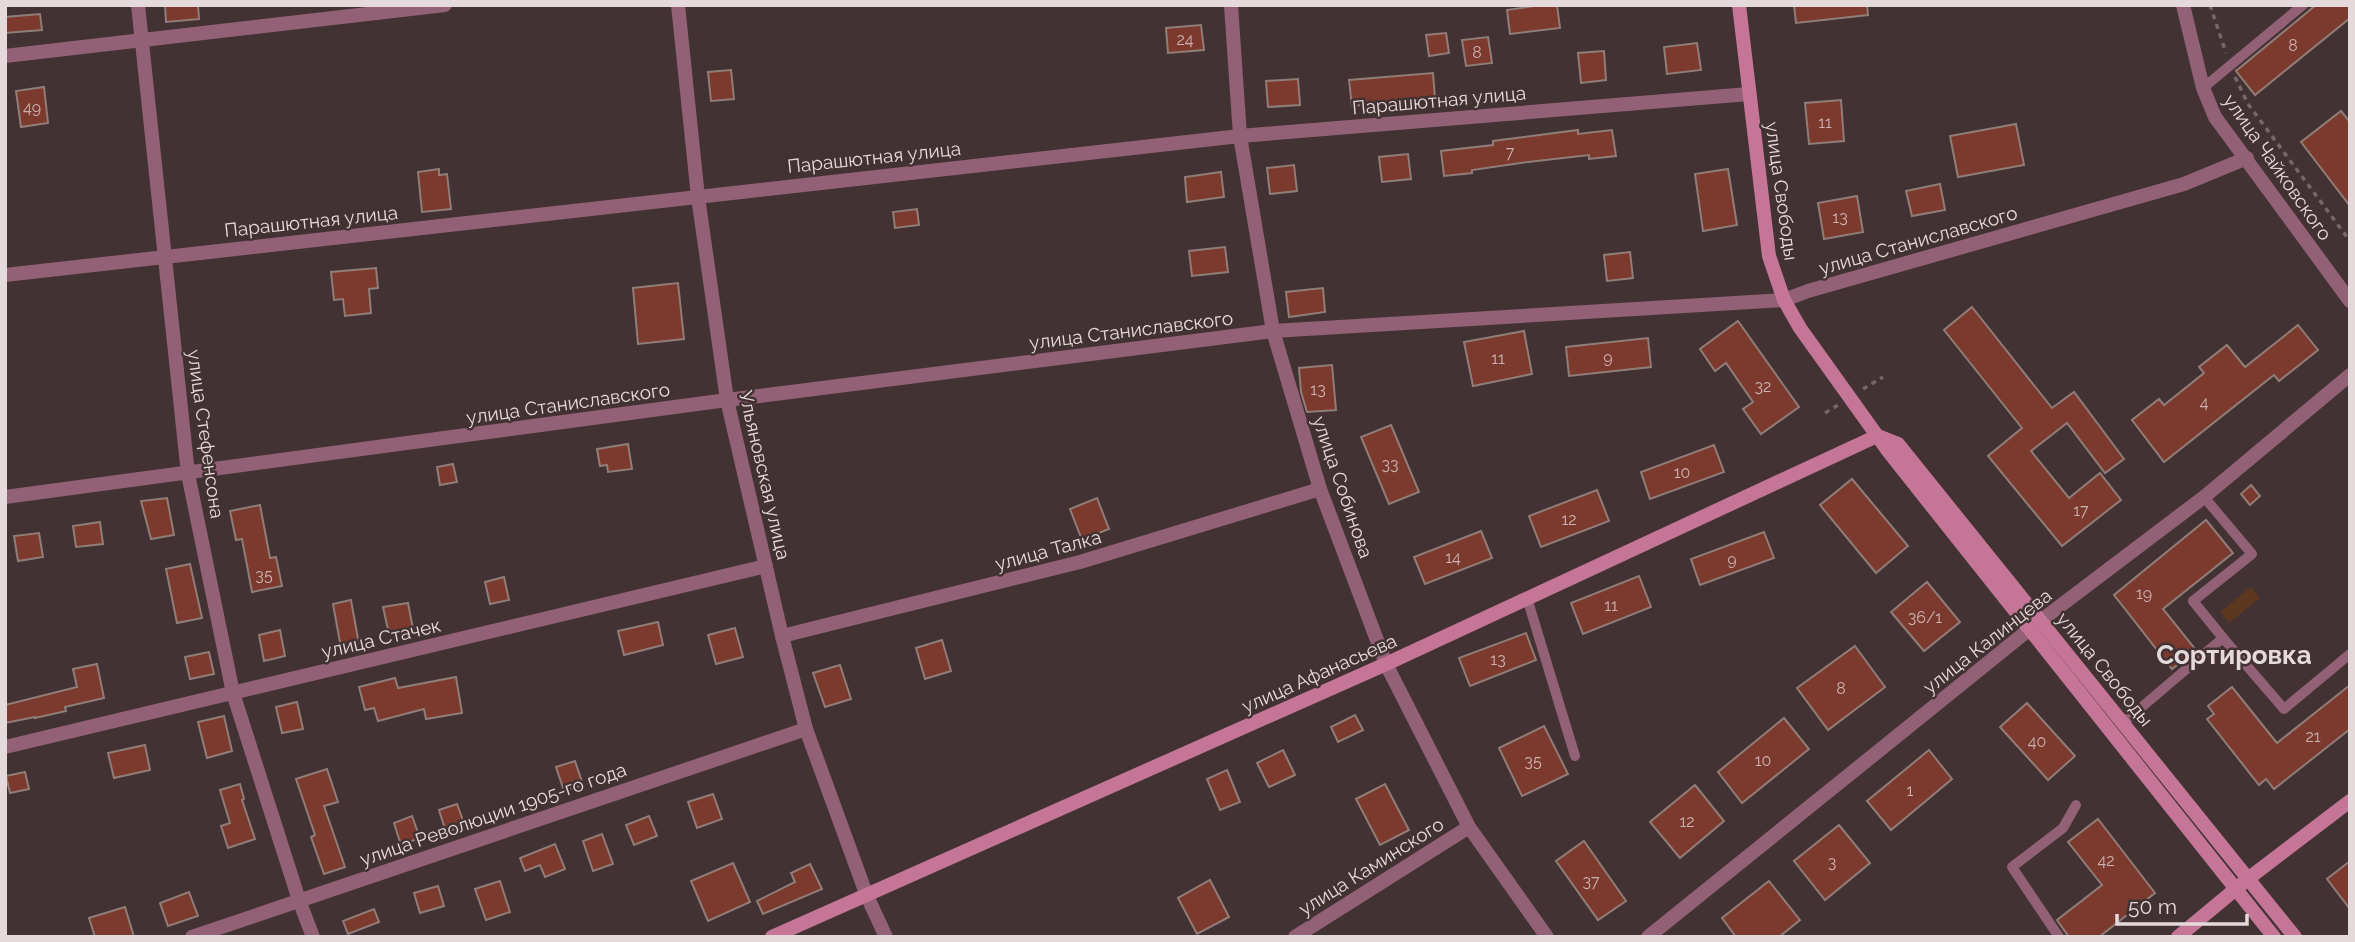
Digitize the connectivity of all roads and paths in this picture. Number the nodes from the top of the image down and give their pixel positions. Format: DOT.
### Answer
graph roads {
  1 [pos="138,5"];
  2 [pos="444,5"];
  3 [pos="678,5"];
  4 [pos="1231,5"];
  5 [pos="1739,5"];
  6 [pos="2183,5"];
  7 [pos="2210,5"];
  8 [pos="2303,5"];
  9 [pos="142,39"];
  10 [pos="5,56"];
  11 [pos="2230,65"];
  12 [pos="2203,88"];
  13 [pos="1749,94"];
  14 [pos="1240,136"];
  15 [pos="2247,158"];
  16 [pos="698,197"];
  17 [pos="2350,241"];
  18 [pos="165,257"];
  19 [pos="5,275"];
  20 [pos="1784,300"];
  21 [pos="2350,301"];
  22 [pos="1273,331"];
  23 [pos="2350,375"];
  24 [pos="727,400"];
  25 [pos="1877,436"];
  26 [pos="188,474"];
  27 [pos="1320,489"];
  28 [pos="5,497"];
  29 [pos="2204,497"];
  30 [pos="766,566"];
  31 [pos="1527,598"];
  32 [pos="2036,625"];
  33 [pos="782,636"];
  34 [pos="2223,638"];
  35 [pos="2350,654"];
  36 [pos="1386,664"];
  37 [pos="233,693"];
  38 [pos="2123,723"];
  39 [pos="806,729"];
  40 [pos="5,747"];
  41 [pos="1575,756"];
  42 [pos="2350,801"];
  43 [pos="2077,804"];
  44 [pos="1469,827"];
  45 [pos="2249,878"];
  46 [pos="2236,889"];
  47 [pos="867,895"];
  48 [pos="299,900"];
  49 [pos="192,937"];
  50 [pos="313,937"];
  51 [pos="772,937"];
  52 [pos="887,937"];
  53 [pos="1295,937"];
  54 [pos="1547,937"];
  55 [pos="1648,937"];
  56 [pos="2059,937"];
  57 [pos="2178,937"];
  58 [pos="2274,937"];
  59 [pos="2295,937"];
  1 -- 9 [label="street, улица Стефенсона"];
  2 -- 9 [label="street"];
  3 -- 16 [label="street, Ульяновская улица"];
  4 -- 14 [label="street, улица Собинова"];
  5 -- 13 [label="street, улица Свободы"];
  6 -- 12 [label="street, улица Чайковского"];
  7 -- 11 [label="path"];
  8 -- 11 [label="lane"];
  9 -- 10 [label="street"];
  9 -- 18 [label="street, улица Стефенсона"];
  11 -- 12 [label="lane"];
  11 -- 17 [label="path"];
  12 -- 15 [label="street, улица Чайковского"];
  13 -- 14 [label="street, Парашютная улица"];
  13 -- 20 [label="street, улица Свободы"];
  14 -- 16 [label="street, Парашютная улица"];
  14 -- 22 [label="street, улица Собинова"];
  15 -- 20 [label="street, улица Станиславского"];
  15 -- 21 [label="street, улица Чайковского"];
  16 -- 18 [label="street, Парашютная улица"];
  16 -- 24 [label="street, Ульяновская улица"];
  18 -- 19 [label="street, Парашютная улица"];
  18 -- 26 [label="street, улица Стефенсона"];
  20 -- 22 [label="street, улица Станиславского"];
  20 -- 25 [label="street, улица Свободы"];
  22 -- 24 [label="street, улица Станиславского"];
  22 -- 27 [label="street, улица Собинова"];
  23 -- 29 [label="street, улица Калинцева"];
  24 -- 26 [label="street, улица Станиславского"];
  24 -- 30 [label="street, Ульяновская улица"];
  25 -- 31 [label="street, улица Афанасьева"];
  25 -- 32 [label="street, улица Свободы"];
  26 -- 28 [label="street, улица Станиславского"];
  26 -- 37 [label="street, улица Стефенсона"];
  27 -- 33 [label="street, улица Талка"];
  27 -- 36 [label="street, улица Собинова"];
  29 -- 32 [label="street, улица Калинцева"];
  29 -- 34 [label="lane"];
  30 -- 33 [label="street, Ульяновская улица"];
  30 -- 37 [label="street, улица Стачек"];
  31 -- 36 [label="street, улица Афанасьева"];
  31 -- 41 [label="lane"];
  32 -- 38 [label="street, улица Свободы"];
  32 -- 46 [label="street, улица Свободы"];
  32 -- 55 [label="street, улица Калинцева"];
  33 -- 39 [label="street, Ульяновская улица"];
  34 -- 35 [label="lane"];
  34 -- 38 [label="lane"];
  36 -- 44 [label="street, улица Собинова"];
  36 -- 47 [label="street, улица Афанасьева"];
  37 -- 40 [label="street, улица Стачек"];
  37 -- 48 [label="street, улица Стефенсона"];
  38 -- 45 [label="street, улица Свободы"];
  39 -- 47 [label="street, Ульяновская улица"];
  39 -- 48 [label="street, улица Революции 1905-го года"];
  42 -- 45 [label="street"];
  43 -- 56 [label="lane"];
  44 -- 53 [label="street, улица Каминского"];
  44 -- 54 [label="street, улица Собинова"];
  45 -- 46 [label="street"];
  45 -- 59 [label="street, улица Свободы"];
  46 -- 57 [label="street"];
  46 -- 58 [label="street, улица Свободы"];
  47 -- 51 [label="street, улица Афанасьева"];
  47 -- 52 [label="street, Ульяновская улица"];
  48 -- 49 [label="street, улица Революции 1905-го года"];
  48 -- 50 [label="street, улица Стефенсона"];
}
